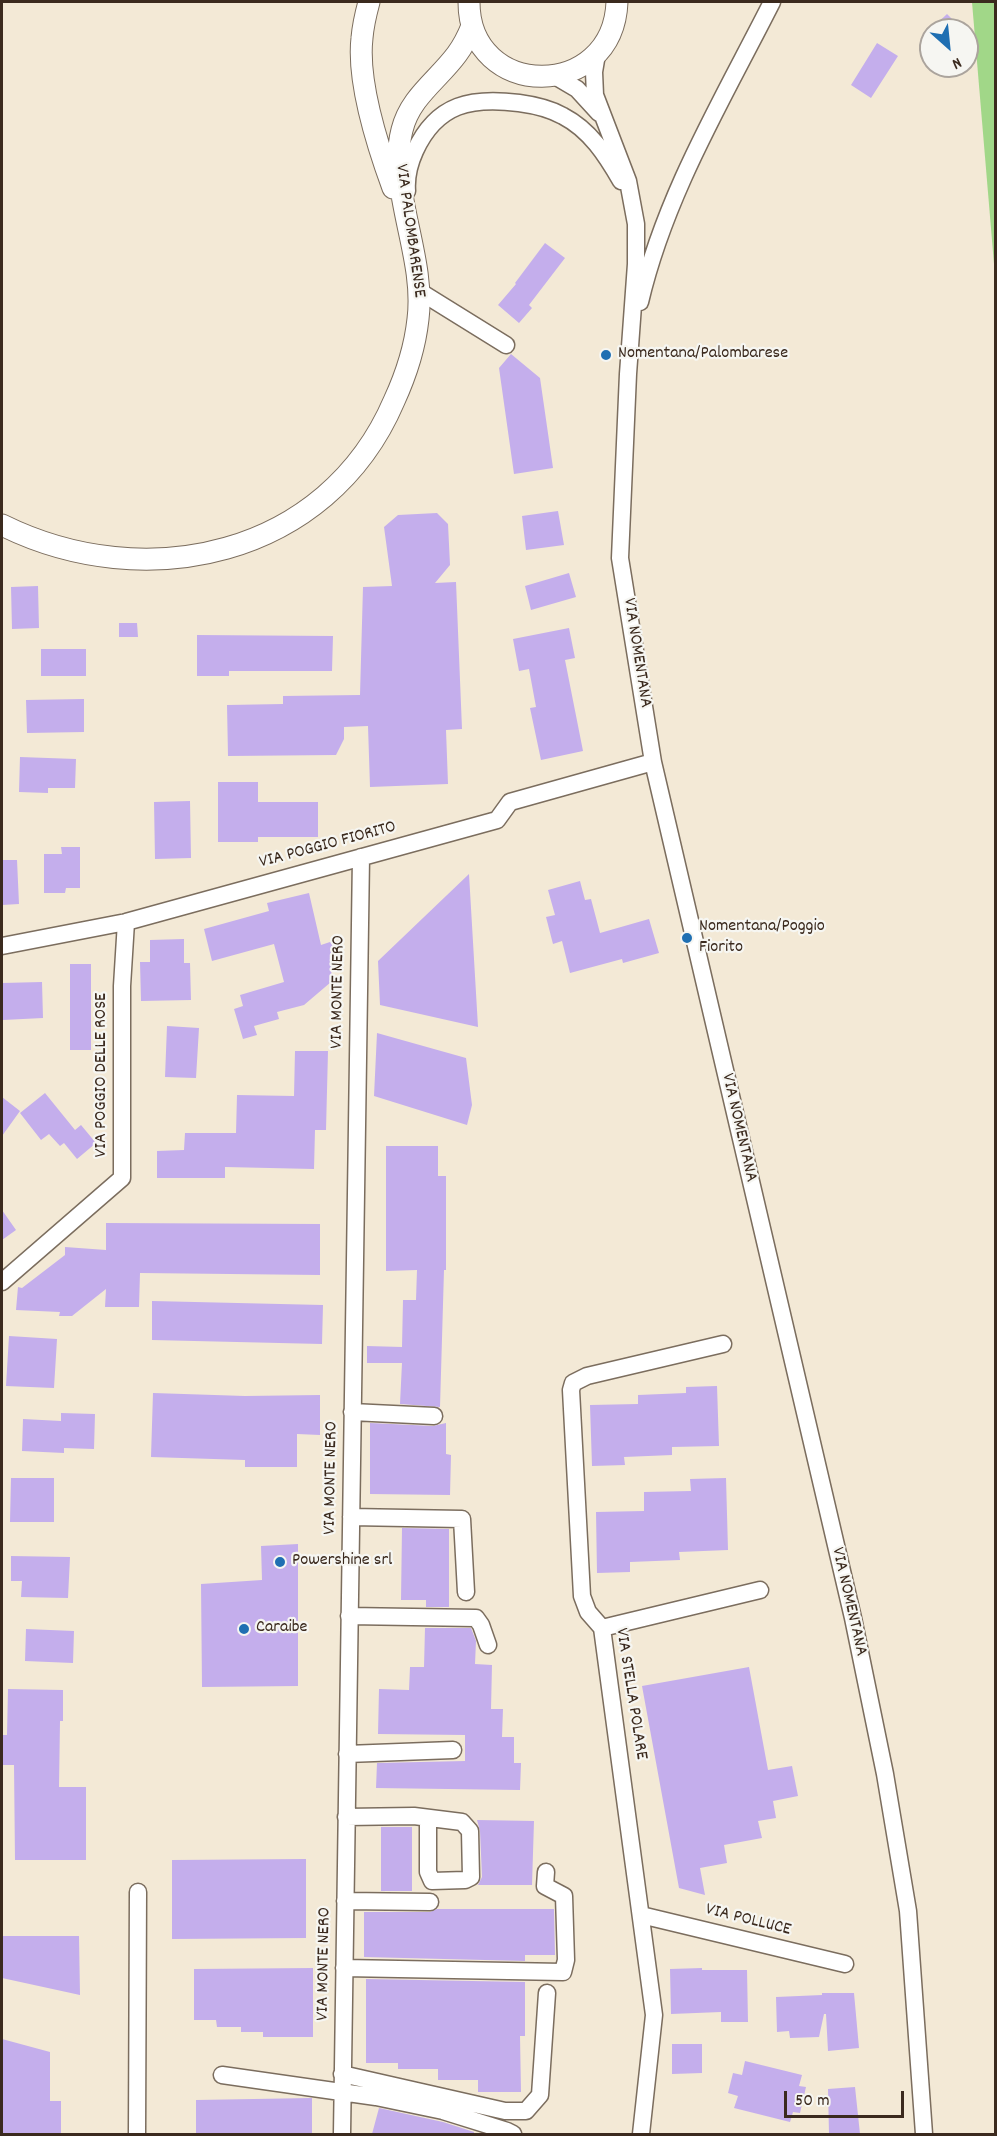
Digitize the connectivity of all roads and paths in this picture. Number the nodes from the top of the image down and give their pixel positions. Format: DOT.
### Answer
graph roads {
  1 [pos="369,2"];
  2 [pos="468,2"];
  3 [pos="772,2"];
  4 [pos="620,5"];
  5 [pos="472,26"];
  6 [pos="597,54"];
  7 [pos="492,58"];
  8 [pos="439,74"];
  9 [pos="555,76"];
  10 [pos="605,121"];
  11 [pos="634,208"];
  12 [pos="412,240"];
  13 [pos="419,291"];
  14 [pos="506,345"];
  15 [pos="627,374"];
  16 [pos="3,529"];
  17 [pos="653,762"];
  18 [pos="361,858"];
  19 [pos="126,922"];
  20 [pos="2,946"];
  21 [pos="2,1282"];
  22 [pos="723,1344"];
  23 [pos="352,1412"];
  24 [pos="434,1416"];
  25 [pos="351,1517"];
  26 [pos="760,1590"];
  27 [pos="466,1592"];
  28 [pos="349,1616"];
  29 [pos="602,1628"];
  30 [pos="488,1645"];
  31 [pos="453,1750"];
  32 [pos="347,1754"];
  33 [pos="346,1817"];
  34 [pos="428,1818"];
  35 [pos="546,1872"];
  36 [pos="138,1892"];
  37 [pos="345,1901"];
  38 [pos="430,1902"];
  39 [pos="641,1915"];
  40 [pos="845,1965"];
  41 [pos="344,1968"];
  42 [pos="547,1993"];
  43 [pos="222,2075"];
  44 [pos="342,2082"];
  45 [pos="137,2134"];
  46 [pos="342,2134"];
  47 [pos="513,2134"];
  48 [pos="641,2134"];
  49 [pos="924,2134"];
  1 -- 12 [label="main road"];
  2 -- 5 [label="main road"];
  3 -- 15 [label="street"];
  4 -- 6 [label="main road"];
  5 -- 7 [label="main road"];
  5 -- 8 [label="main road, VIA PALOMBARENSE"];
  6 -- 9 [label="main road"];
  6 -- 10 [label="street, VIA NOMENTANA"];
  7 -- 8 [label="main road, VIA PALOMBARENSE"];
  7 -- 9 [label="main road"];
  8 -- 12 [label="main road, VIA PALOMBARENSE"];
  9 -- 10 [label="street, VIA NOMENTANA"];
  10 -- 11 [label="street, VIA NOMENTANA"];
  11 -- 12 [label="street"];
  11 -- 15 [label="street, VIA NOMENTANA"];
  12 -- 13 [label="main road, VIA PALOMBARENSE"];
  13 -- 14 [label="street"];
  13 -- 16 [label="main road, VIA PALOMBARENSE"];
  15 -- 17 [label="street, VIA NOMENTANA"];
  17 -- 18 [label="street, VIA POGGIO FIORITO"];
  17 -- 49 [label="street, VIA NOMENTANA"];
  18 -- 19 [label="street, VIA POGGIO FIORITO"];
  18 -- 23 [label="street, VIA MONTE NERO"];
  19 -- 20 [label="street, VIA POGGIO FIORITO"];
  19 -- 21 [label="street, VIA POGGIO DELLE ROSE"];
  22 -- 29 [label="street, VIA STELLA POLARE"];
  23 -- 24 [label="street"];
  23 -- 25 [label="street, VIA MONTE NERO"];
  25 -- 27 [label="street"];
  25 -- 28 [label="street, VIA MONTE NERO"];
  26 -- 29 [label="street"];
  28 -- 30 [label="street"];
  28 -- 32 [label="street, VIA MONTE NERO"];
  29 -- 39 [label="street, VIA STELLA POLARE"];
  31 -- 32 [label="street"];
  32 -- 33 [label="street, VIA MONTE NERO"];
  33 -- 34 [label="street"];
  33 -- 37 [label="street, VIA MONTE NERO"];
  35 -- 41 [label="street"];
  36 -- 45 [label="street"];
  37 -- 38 [label="street"];
  37 -- 41 [label="street, VIA MONTE NERO"];
  39 -- 40 [label="street, VIA POLLUCE"];
  39 -- 48 [label="street, VIA STELLA POLARE"];
  41 -- 44 [label="street, VIA MONTE NERO"];
  42 -- 44 [label="street"];
  43 -- 44 [label="street"];
  44 -- 46 [label="street, VIA MONTE NERO"];
  44 -- 47 [label="street"];
}
